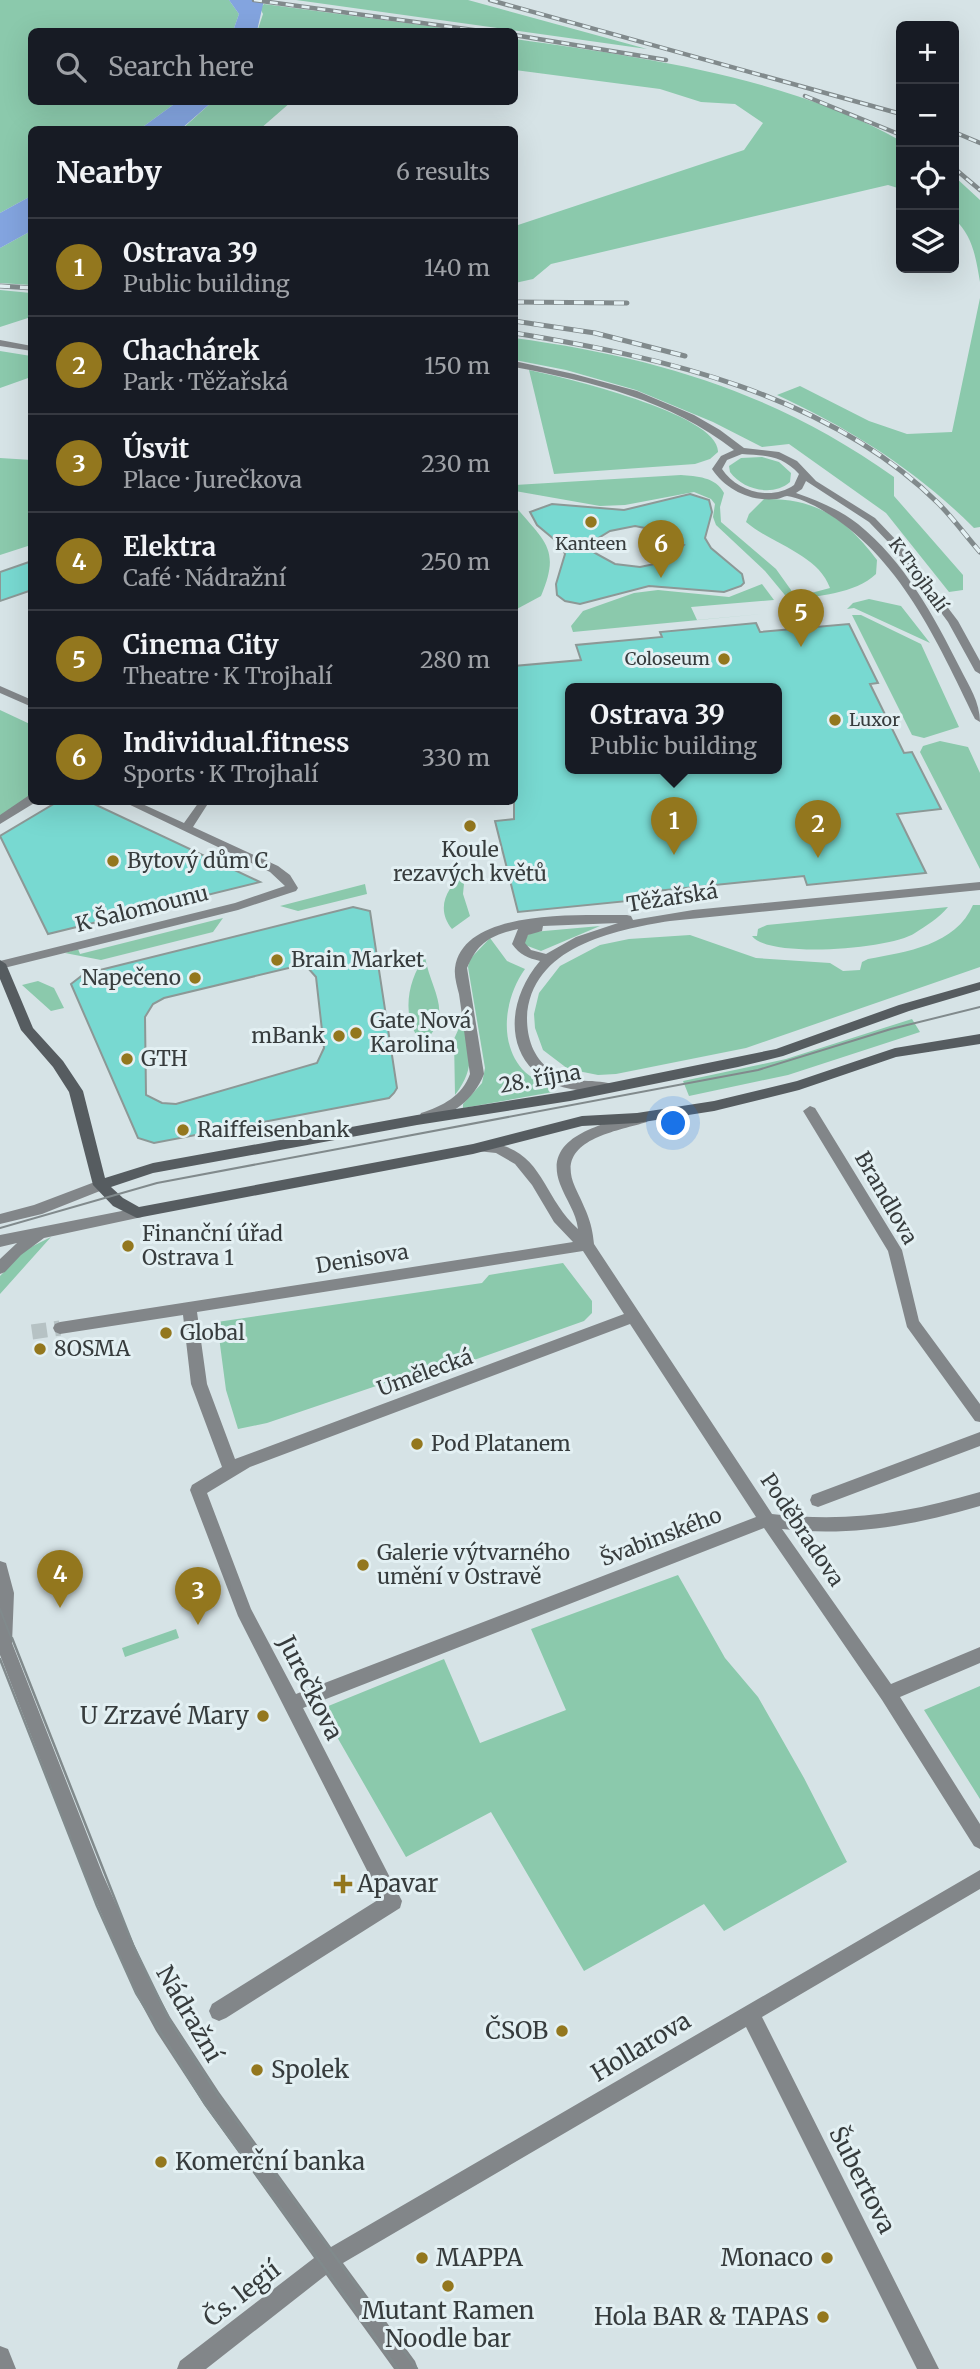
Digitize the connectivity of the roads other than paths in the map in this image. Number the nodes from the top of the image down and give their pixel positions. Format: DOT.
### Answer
graph roads {
  1 [pos="0,343"];
  2 [pos="28,348"];
  3 [pos="518,365"];
  4 [pos="741,451"];
  5 [pos="803,476"];
  6 [pos="787,493"];
  7 [pos="980,671"];
  8 [pos="0,689"];
  9 [pos="28,702"];
  10 [pos="980,719"];
  11 [pos="28,802"];
  12 [pos="138,805"];
  13 [pos="202,805"];
  14 [pos="0,820"];
  15 [pos="187,827"];
  16 [pos="980,886"];
  17 [pos="653,918"];
  18 [pos="563,923"];
  19 [pos="547,959"];
  20 [pos="0,965"];
  21 [pos="980,986"];
  22 [pos="980,1039"];
  23 [pos="624,1084"];
  24 [pos="810,1111"];
  25 [pos="646,1117"];
  26 [pos="417,1120"];
  27 [pos="482,1147"];
  28 [pos="100,1185"];
  29 [pos="137,1213"];
  30 [pos="0,1219"];
  31 [pos="54,1230"];
  32 [pos="0,1241"];
  33 [pos="587,1245"];
  34 [pos="0,1268"];
  35 [pos="189,1307"];
  36 [pos="634,1316"];
  37 [pos="61,1328"];
  38 [pos="980,1416"];
  39 [pos="980,1439"];
  40 [pos="230,1468"];
  41 [pos="980,1499"];
  42 [pos="818,1500"];
  43 [pos="767,1520"];
  44 [pos="0,1568"];
  45 [pos="2,1642"];
  46 [pos="980,1655"];
  47 [pos="888,1694"];
  48 [pos="291,1704"];
  49 [pos="980,1840"];
  50 [pos="980,1879"];
  51 [pos="219,2011"];
  52 [pos="750,2014"];
  53 [pos="329,2260"];
  54 [pos="0,2357"];
  55 [pos="5,2369"];
  56 [pos="187,2369"];
  57 [pos="407,2369"];
  58 [pos="928,2369"];
  1 -- 2 [label="street"];
  3 -- 4 [label="street"];
  4 -- 5 [label="street, K Trojhalí"];
  4 -- 6 [label="street, K Trojhalí"];
  5 -- 6 [label="street"];
  5 -- 7 [label="street, K Trojhalí"];
  6 -- 10 [label="street, K Trojhalí"];
  8 -- 9 [label="street"];
  11 -- 14 [label="street"];
  12 -- 15 [label="street"];
  13 -- 15 [label="street"];
  15 -- 20 [label="street, K Šalomounu"];
  16 -- 17 [label="street, Těžařská"];
  17 -- 18 [label="street"];
  17 -- 19 [label="street, Těžařská"];
  18 -- 19 [label="street"];
  18 -- 26 [label="street"];
  19 -- 23 [label="street, Těžařská"];
  20 -- 28 [label="street"];
  21 -- 23 [label="street, 28. října"];
  22 -- 25 [label="street"];
  23 -- 26 [label="street, 28. října"];
  24 -- 38 [label="street, Brandlova"];
  25 -- 27 [label="street"];
  25 -- 33 [label="street, Poděbradova"];
  26 -- 28 [label="street, 28. října"];
  27 -- 29 [label="street"];
  27 -- 33 [label="street, Poděbradova"];
  28 -- 29 [label="street"];
  28 -- 30 [label="street, 28. října"];
  29 -- 31 [label="street"];
  31 -- 32 [label="street"];
  31 -- 34 [label="street"];
  33 -- 35 [label="street, Denisova"];
  33 -- 36 [label="street, Poděbradova"];
  35 -- 37 [label="street, Denisova"];
  35 -- 40 [label="street"];
  36 -- 40 [label="street, Umělecká"];
  36 -- 43 [label="street, Poděbradova"];
  39 -- 42 [label="street"];
  40 -- 48 [label="street, Jurečkova"];
  41 -- 43 [label="street"];
  43 -- 47 [label="street, Poděbradova"];
  43 -- 48 [label="street, Švabinského"];
  44 -- 45 [label="street, Nádražní"];
  45 -- 53 [label="street, Nádražní"];
  46 -- 47 [label="street"];
  47 -- 49 [label="street, Poděbradova"];
  48 -- 51 [label="street, Jurečkova"];
  50 -- 52 [label="street, Hollarova"];
  52 -- 53 [label="street, Hollarova"];
  52 -- 58 [label="street, Šubertova"];
  53 -- 56 [label="street, Čs. legií"];
  53 -- 57 [label="street, Nádražní"];
  54 -- 55 [label="street"];
}
